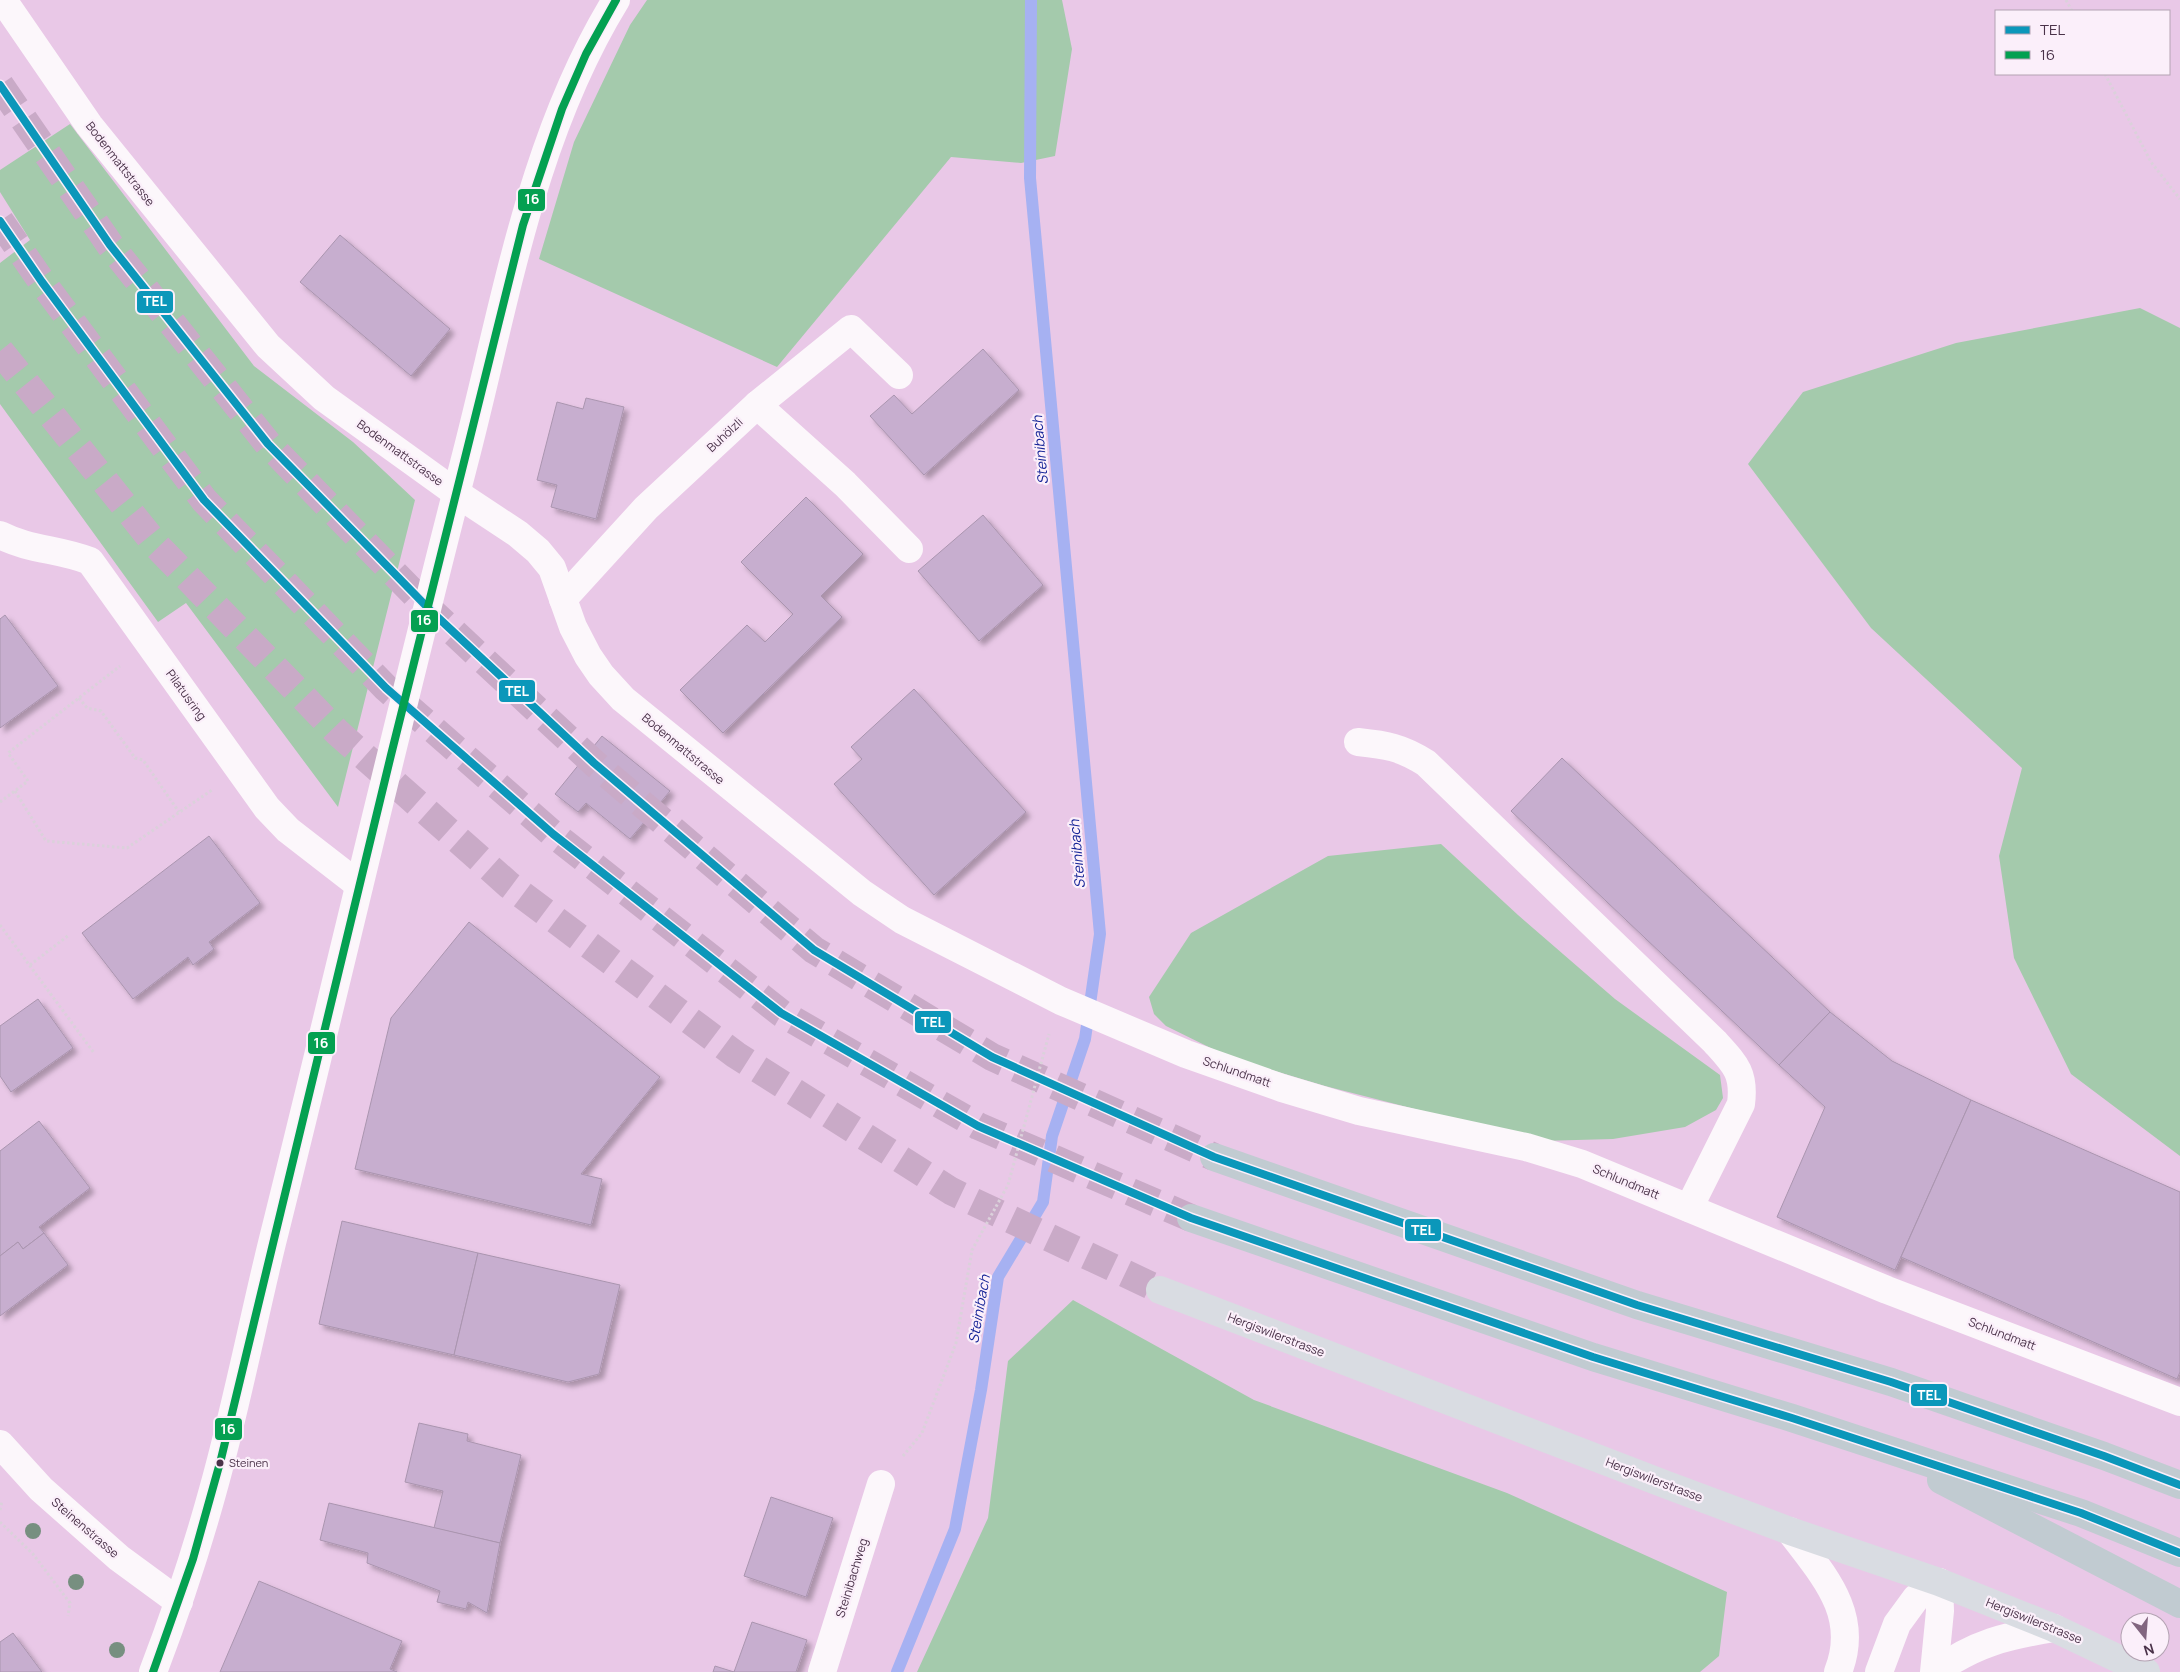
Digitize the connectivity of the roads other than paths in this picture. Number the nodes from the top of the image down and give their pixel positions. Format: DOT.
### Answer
graph roads {
  1 [pos="3,0"];
  2 [pos="616,0"];
  3 [pos="899,375"];
  4 [pos="758,405"];
  5 [pos="456,493"];
  6 [pos="0,535"];
  7 [pos="910,549"];
  8 [pos="563,599"];
  9 [pos="1358,742"];
  10 [pos="359,885"];
  11 [pos="1061,1001"];
  12 [pos="1214,1157"];
  13 [pos="1689,1208"];
  14 [pos="1191,1218"];
  15 [pos="1160,1290"];
  16 [pos="2180,1402"];
  17 [pos="0,1444"];
  18 [pos="1876,1446"];
  19 [pos="881,1484"];
  20 [pos="2179,1485"];
  21 [pos="1790,1531"];
  22 [pos="2180,1553"];
  23 [pos="1939,1582"];
  24 [pos="179,1602"];
  25 [pos="2180,1604"];
  26 [pos="2054,1628"];
  27 [pos="153,1672"];
  28 [pos="822,1672"];
  29 [pos="1838,1672"];
  30 [pos="1879,1672"];
  31 [pos="1935,1672"];
  32 [pos="2146,1672"];
  1 -- 5 [label="street, Bodenmattstrasse"];
  2 -- 5 [label="street"];
  3 -- 4 [label="street, Buhölzli"];
  4 -- 7 [label="street"];
  4 -- 8 [label="street, Buhölzli"];
  5 -- 8 [label="street, Bodenmattstrasse"];
  5 -- 10 [label="street"];
  6 -- 10 [label="street, Pilatusring"];
  8 -- 11 [label="street, Bodenmattstrasse"];
  9 -- 13 [label="street"];
  10 -- 24 [label="street"];
  11 -- 13 [label="street, Schlundmatt"];
  12 -- 20 [label="highway"];
  13 -- 16 [label="street, Schlundmatt"];
  14 -- 18 [label="highway"];
  15 -- 21 [label="main road, Hergiswilerstrasse"];
  17 -- 24 [label="street, Steinenstrasse"];
  18 -- 22 [label="highway"];
  18 -- 25 [label="highway"];
  19 -- 28 [label="street, Steinibachweg"];
  21 -- 23 [label="main road, Hergiswilerstrasse"];
  21 -- 29 [label="street"];
  23 -- 26 [label="main road, Hergiswilerstrasse"];
  23 -- 30 [label="street"];
  23 -- 31 [label="street"];
  24 -- 27 [label="street"];
  26 -- 31 [label="street"];
  26 -- 32 [label="main road, Hergiswilerstrasse"];
}
